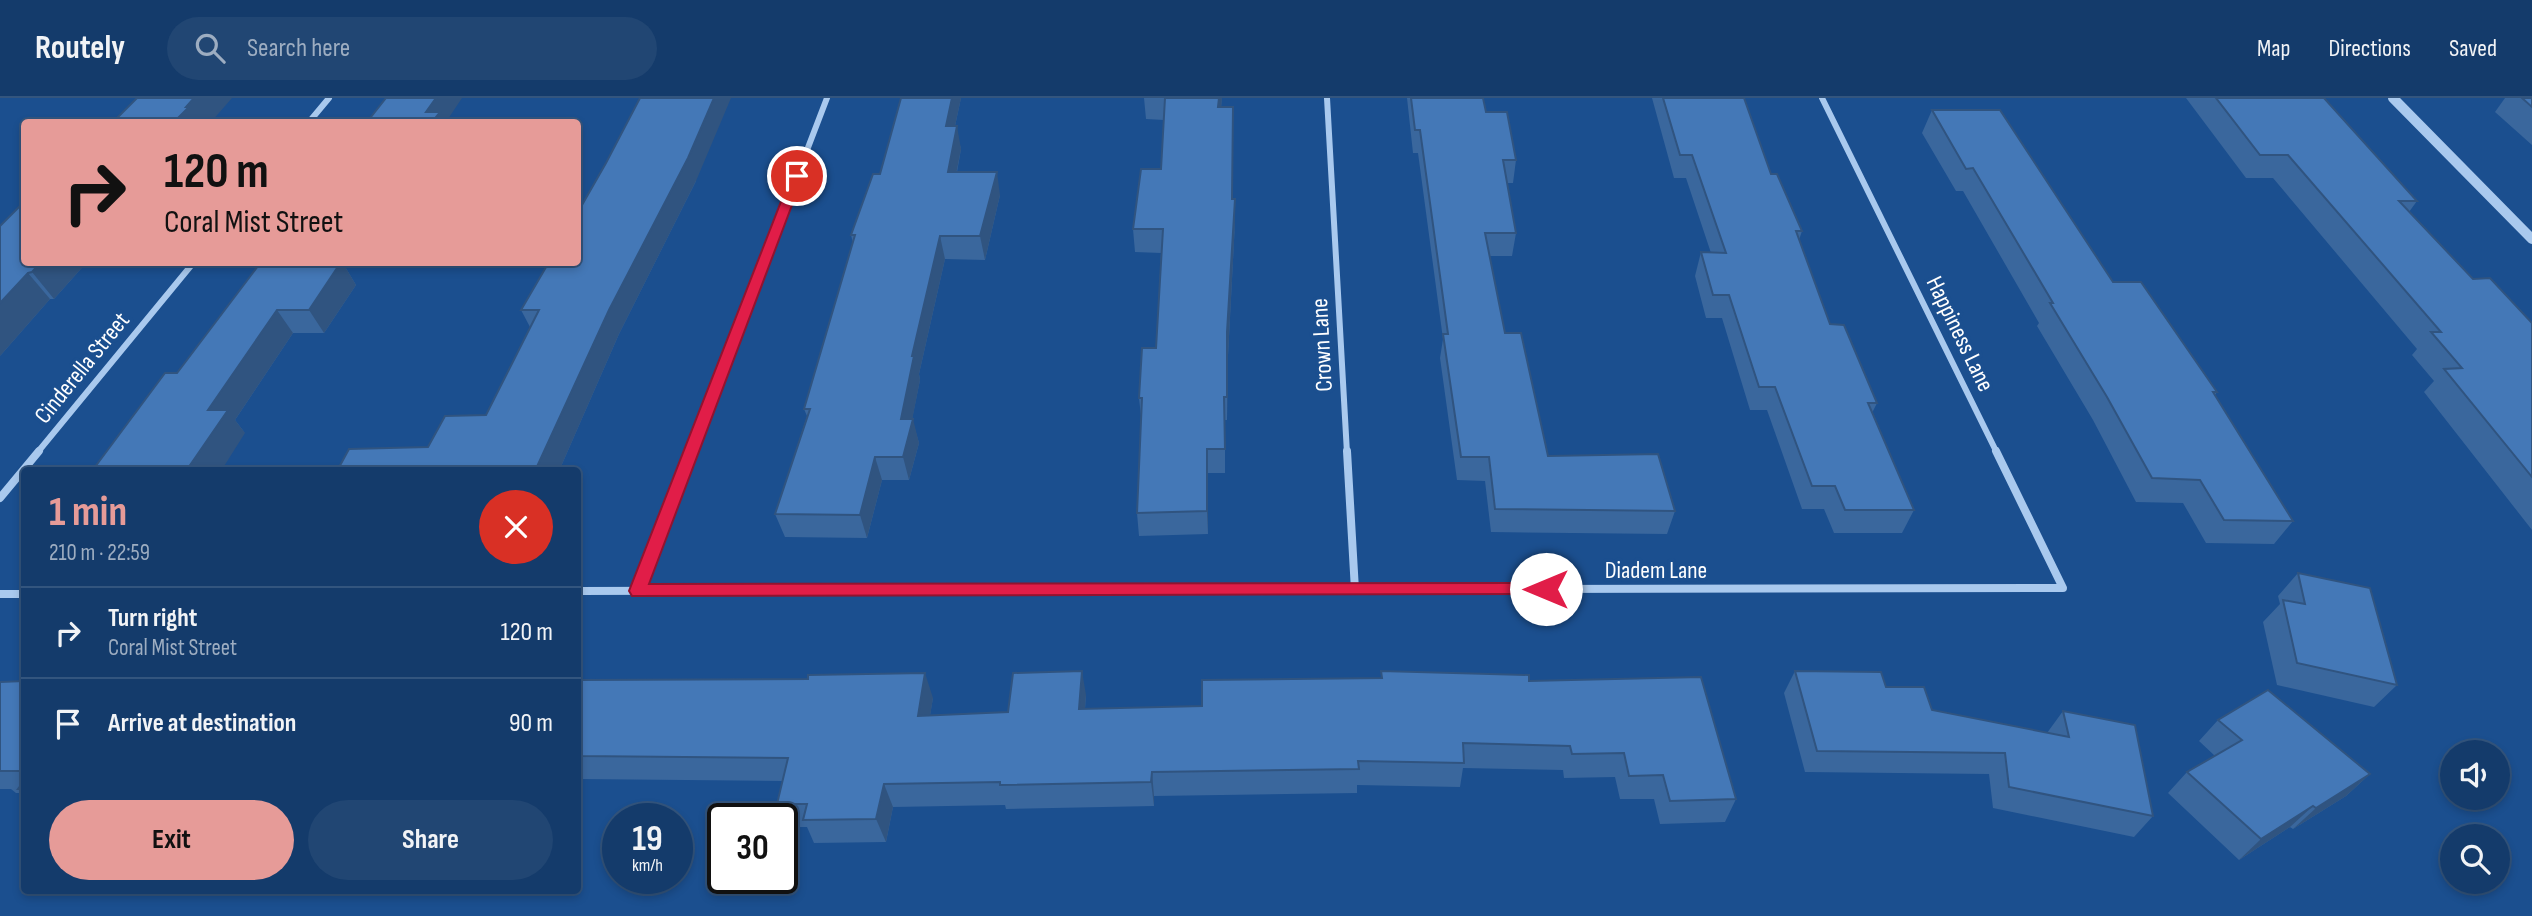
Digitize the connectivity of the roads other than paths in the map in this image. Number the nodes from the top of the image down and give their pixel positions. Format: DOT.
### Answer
graph roads {
  1 [pos="329,98"];
  2 [pos="827,98"];
  3 [pos="1328,98"];
  4 [pos="1822,98"];
  5 [pos="2393,98"];
  6 [pos="312,119"];
  7 [pos="2532,239"];
  8 [pos="191,266"];
  9 [pos="25,467"];
  10 [pos="21,472"];
  11 [pos="0,498"];
  12 [pos="2063,588"];
  13 [pos="1355,590"];
  14 [pos="581,591"];
  15 [pos="638,591"];
  16 [pos="0,594"];
  17 [pos="21,594"];
  1 -- 6 [label="street"];
  2 -- 15 [label="street"];
  3 -- 13 [label="street, Crown Lane"];
  4 -- 12 [label="street, Happiness Lane"];
  5 -- 7 [label="street"];
  8 -- 9 [label="street, Cinderella Street"];
  10 -- 11 [label="street, Cinderella Street"];
  12 -- 13 [label="street, Diadem Lane"];
  13 -- 15 [label="street, Diadem Lane"];
  14 -- 15 [label="street, Diadem Lane"];
  16 -- 17 [label="street"];
}
